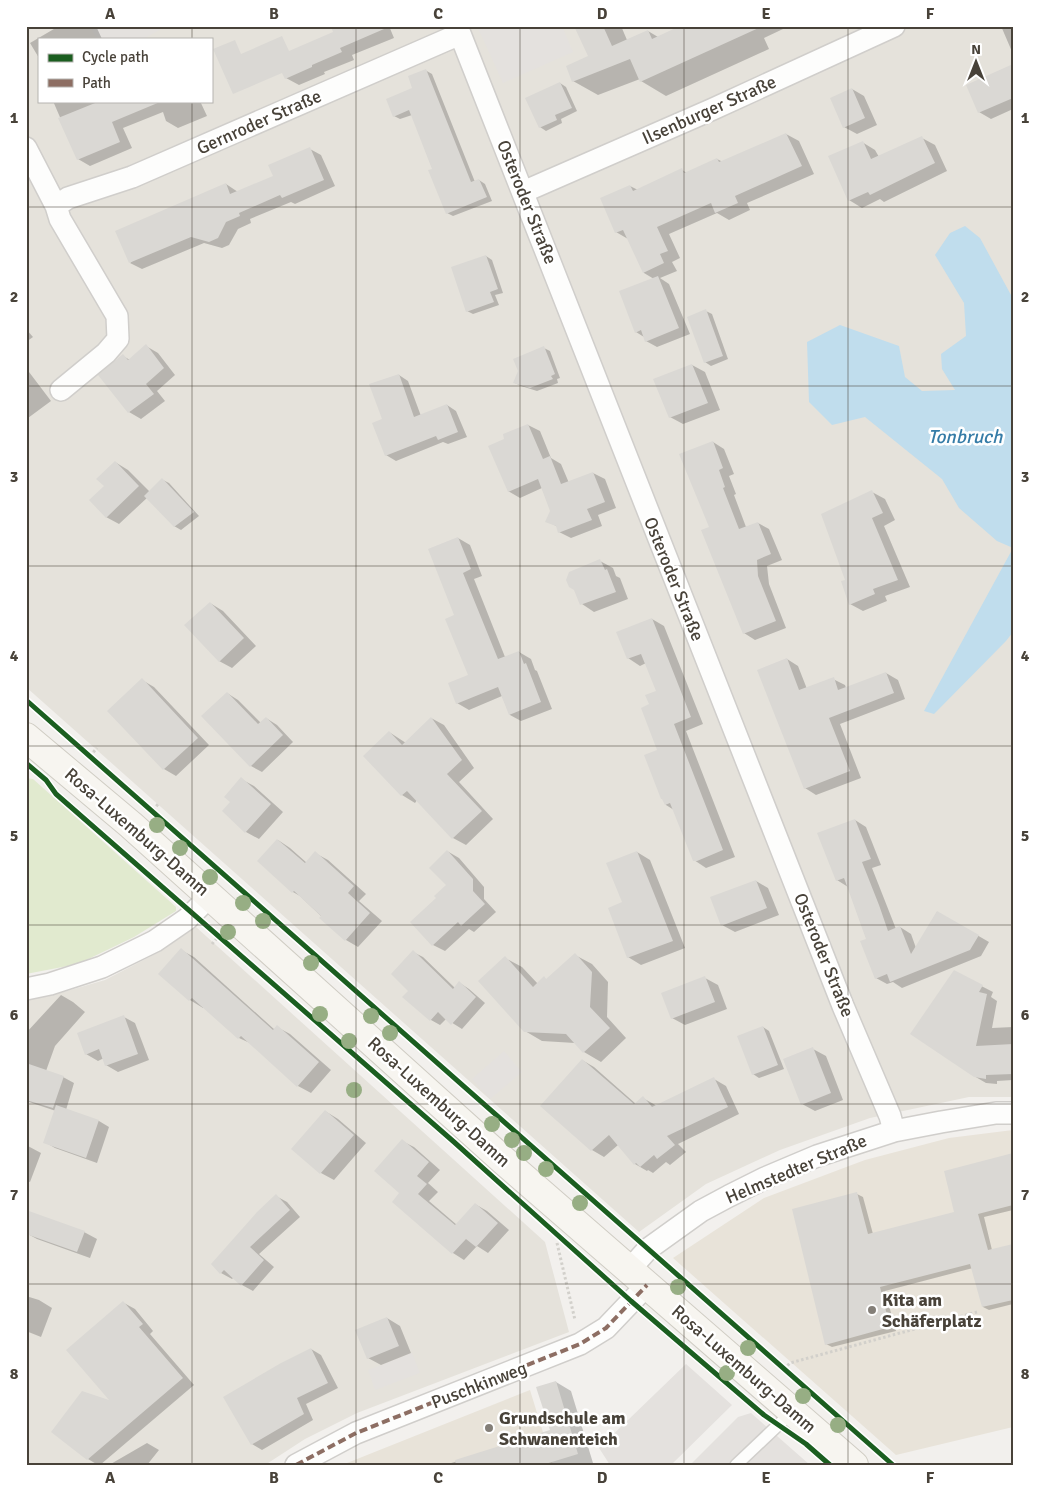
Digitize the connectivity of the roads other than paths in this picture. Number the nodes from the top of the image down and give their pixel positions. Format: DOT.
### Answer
graph roads {
  1 [pos="894,26"];
  2 [pos="459,30"];
  3 [pos="26,148"];
  4 [pos="522,192"];
  5 [pos="56,206"];
  6 [pos="61,390"];
  7 [pos="26,737"];
  8 [pos="210,896"];
  9 [pos="26,989"];
  10 [pos="1013,1113"];
  11 [pos="894,1131"];
  12 [pos="638,1277"];
  13 [pos="793,1411"];
  14 [pos="296,1465"];
  15 [pos="736,1465"];
  16 [pos="854,1465"];
  1 -- 4 [label="street, Ilsenburger Straße"];
  2 -- 4 [label="street, Osteroder Straße"];
  2 -- 5 [label="street, Gernroder Straße"];
  3 -- 5 [label="street"];
  4 -- 11 [label="street, Osteroder Straße"];
  5 -- 6 [label="street"];
  7 -- 8 [label="street, Rosa-Luxemburg-Damm"];
  8 -- 9 [label="street"];
  8 -- 12 [label="street, Rosa-Luxemburg-Damm"];
  10 -- 11 [label="street, Helmstedter Straße"];
  11 -- 12 [label="street, Helmstedter Straße"];
  12 -- 13 [label="street, Rosa-Luxemburg-Damm"];
  12 -- 14 [label="street, Puschkinweg"];
  13 -- 15 [label="lane"];
  13 -- 16 [label="street, Rosa-Luxemburg-Damm"];
}
